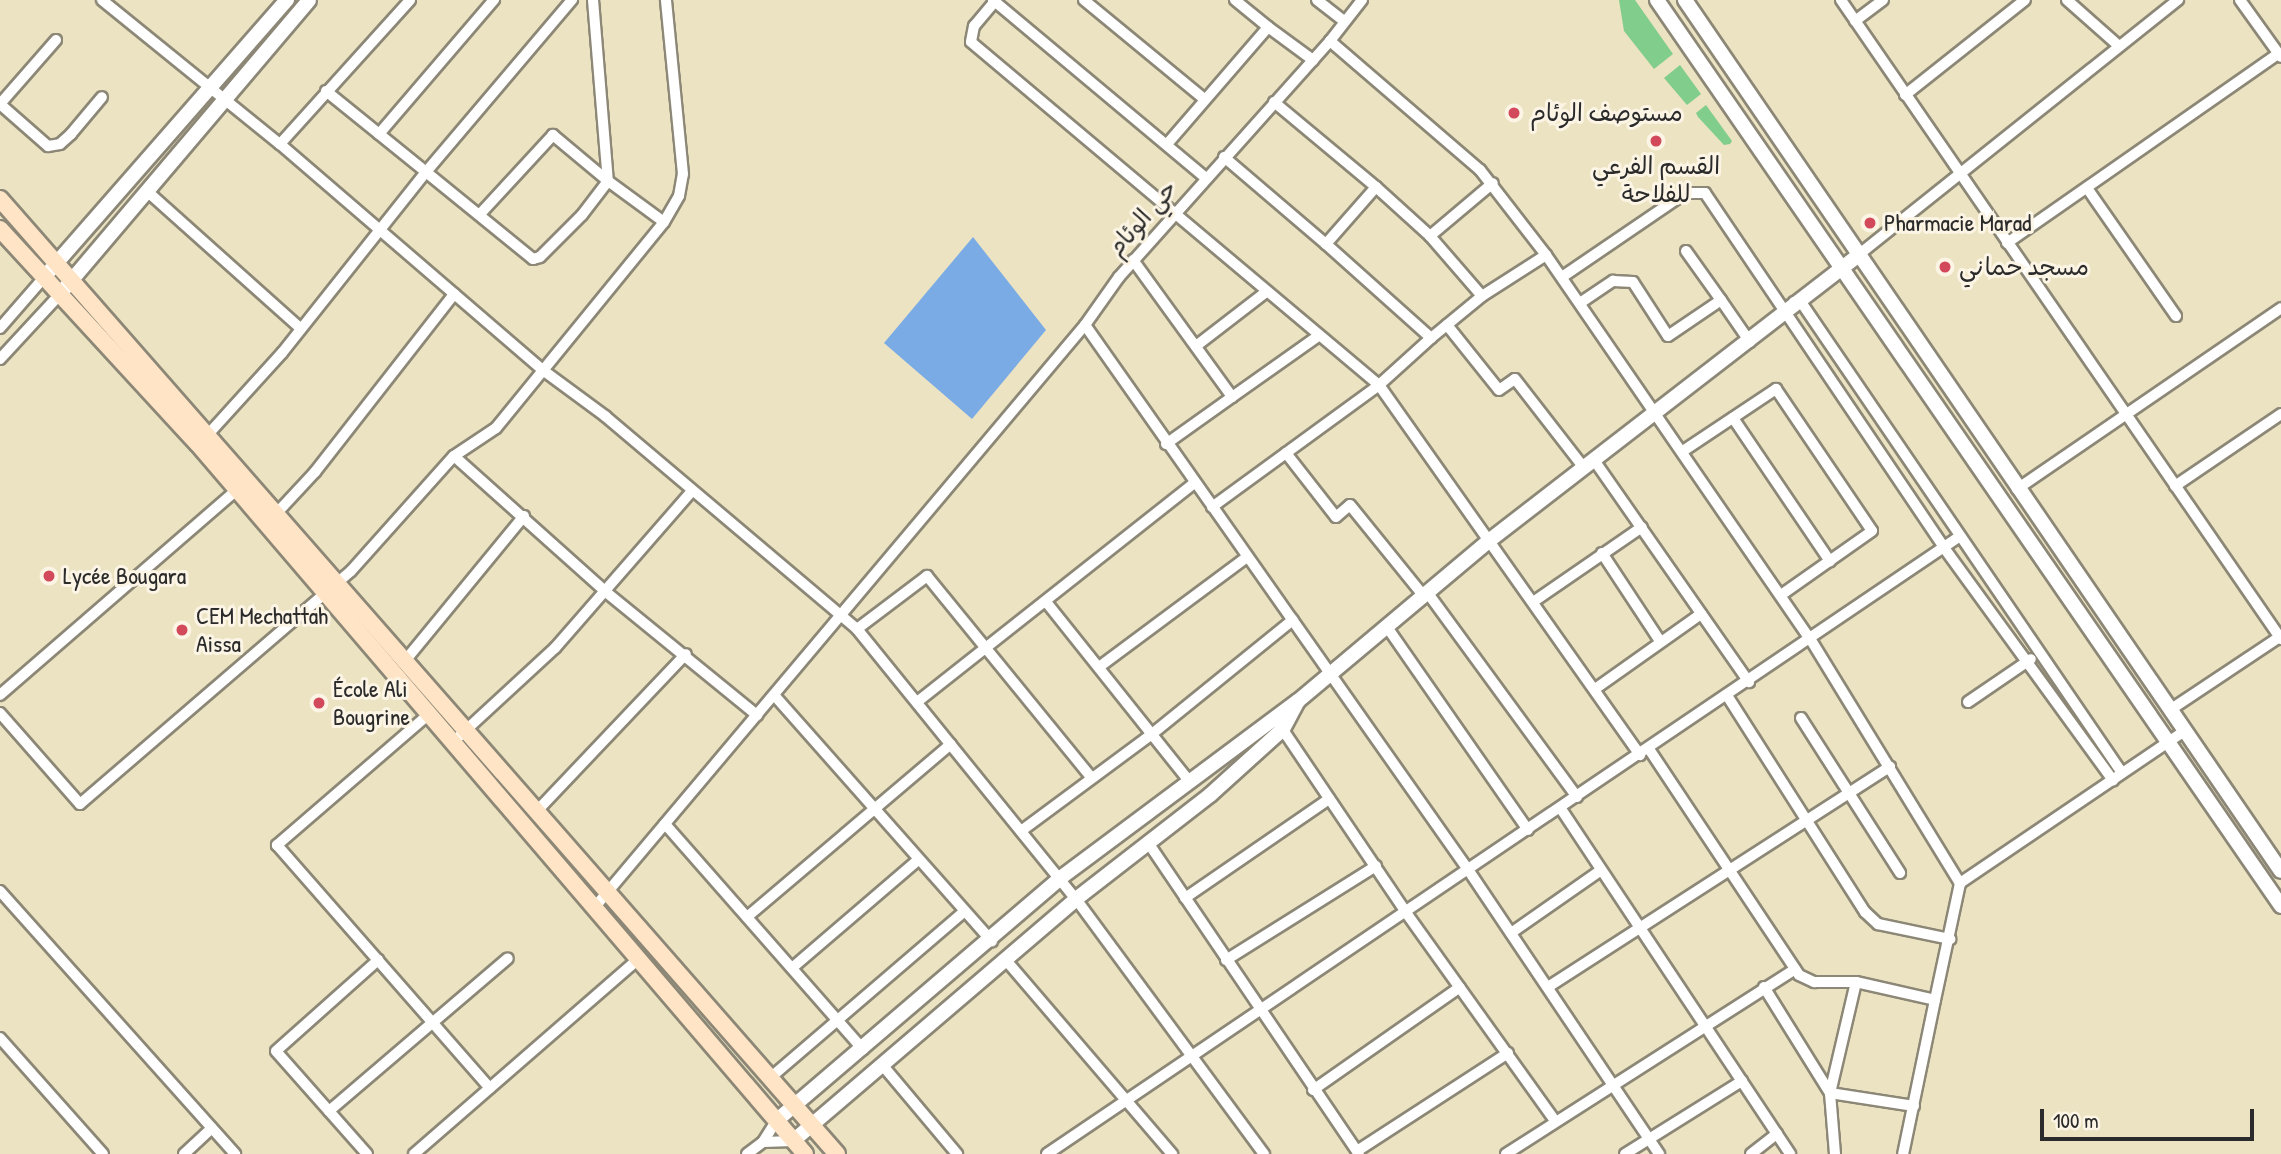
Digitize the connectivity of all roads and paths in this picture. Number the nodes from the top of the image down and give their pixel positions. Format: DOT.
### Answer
graph roads {
  1 [pos="102,0"];
  2 [pos="287,0"];
  3 [pos="309,0"];
  4 [pos="410,0"];
  5 [pos="494,0"];
  6 [pos="572,0"];
  7 [pos="593,0"];
  8 [pos="666,0"];
  9 [pos="995,0"];
  10 [pos="1084,0"];
  11 [pos="1235,0"];
  12 [pos="1317,0"];
  13 [pos="1362,0"];
  14 [pos="1657,0"];
  15 [pos="1842,0"];
  16 [pos="1882,0"];
  17 [pos="2025,0"];
  18 [pos="2067,0"];
  19 [pos="2178,0"];
  20 [pos="2240,0"];
  21 [pos="1688,1"];
  22 [pos="115,4"];
  23 [pos="1344,21"];
  24 [pos="1855,21"];
  25 [pos="1268,27"];
  26 [pos="56,40"];
  27 [pos="1330,41"];
  28 [pos="2119,46"];
  29 [pos="2280,56"];
  30 [pos="1313,60"];
  31 [pos="209,87"];
  32 [pos="326,92"];
  33 [pos="1905,95"];
  34 [pos="102,97"];
  35 [pos="1204,99"];
  36 [pos="225,100"];
  37 [pos="1274,102"];
  38 [pos="0,104"];
  39 [pos="379,134"];
  40 [pos="1168,143"];
  41 [pos="280,144"];
  42 [pos="1224,157"];
  43 [pos="426,172"];
  44 [pos="1959,173"];
  45 [pos="1206,178"];
  46 [pos="608,181"];
  47 [pos="1493,183"];
  48 [pos="1376,187"];
  49 [pos="2087,188"];
  50 [pos="148,192"];
  51 [pos="0,199"];
  52 [pos="1175,212"];
  53 [pos="480,214"];
  54 [pos="664,222"];
  55 [pos="378,227"];
  56 [pos="0,229"];
  57 [pos="1430,236"];
  58 [pos="2007,243"];
  59 [pos="1326,244"];
  60 [pos="1686,251"];
  61 [pos="1546,255"];
  62 [pos="1857,256"];
  63 [pos="1133,260"];
  64 [pos="58,263"];
  65 [pos="1840,269"];
  66 [pos="46,275"];
  67 [pos="1562,277"];
  68 [pos="73,278"];
  69 [pos="62,292"];
  70 [pos="1266,292"];
  71 [pos="454,294"];
  72 [pos="1482,296"];
  73 [pos="1721,300"];
  74 [pos="1801,302"];
  75 [pos="1580,303"];
  76 [pos="1782,308"];
  77 [pos="2281,308"];
  78 [pos="2176,316"];
  79 [pos="1086,326"];
  80 [pos="1447,326"];
  81 [pos="0,328"];
  82 [pos="301,329"];
  83 [pos="1318,336"];
  84 [pos="1431,338"];
  85 [pos="1750,342"];
  86 [pos="1196,346"];
  87 [pos="0,359"];
  88 [pos="544,372"];
  89 [pos="1379,385"];
  90 [pos="1232,397"];
  91 [pos="1655,410"];
  92 [pos="2128,414"];
  93 [pos="2281,414"];
  94 [pos="1733,418"];
  95 [pos="203,440"];
  96 [pos="1166,444"];
  97 [pos="1683,451"];
  98 [pos="1286,453"];
  99 [pos="454,456"];
  100 [pos="1589,464"];
  101 [pos="1194,483"];
  102 [pos="2175,486"];
  103 [pos="2017,489"];
  104 [pos="237,490"];
  105 [pos="690,493"];
  106 [pos="1212,507"];
  107 [pos="275,515"];
  108 [pos="524,516"];
  109 [pos="1642,527"];
  110 [pos="1960,536"];
  111 [pos="1490,540"];
  112 [pos="1942,545"];
  113 [pos="1602,553"];
  114 [pos="1247,556"];
  115 [pos="1830,561"];
  116 [pos="330,588"];
  117 [pos="606,592"];
  118 [pos="1425,594"];
  119 [pos="1781,595"];
  120 [pos="1533,602"];
  121 [pos="1047,603"];
  122 [pos="1701,614"];
  123 [pos="841,615"];
  124 [pos="1293,620"];
  125 [pos="1387,627"];
  126 [pos="857,629"];
  127 [pos="1809,637"];
  128 [pos="2280,637"];
  129 [pos="1660,641"];
  130 [pos="986,651"];
  131 [pos="2038,653"];
  132 [pos="686,654"];
  133 [pos="2028,661"];
  134 [pos="404,662"];
  135 [pos="1099,667"];
  136 [pos="1328,672"];
  137 [pos="1749,682"];
  138 [pos="1595,689"];
  139 [pos="0,695"];
  140 [pos="774,695"];
  141 [pos="1728,697"];
  142 [pos="1298,701"];
  143 [pos="917,702"];
  144 [pos="1968,702"];
  145 [pos="2173,708"];
  146 [pos="0,713"];
  147 [pos="429,714"];
  148 [pos="757,715"];
  149 [pos="1274,716"];
  150 [pos="1801,718"];
  151 [pos="1283,729"];
  152 [pos="2186,730"];
  153 [pos="1152,734"];
  154 [pos="459,738"];
  155 [pos="2170,740"];
  156 [pos="951,744"];
  157 [pos="1644,752"];
  158 [pos="1890,767"];
  159 [pos="2118,777"];
  160 [pos="1091,778"];
  161 [pos="1189,780"];
  162 [pos="1849,793"];
  163 [pos="1577,797"];
  164 [pos="1329,799"];
  165 [pos="873,808"];
  166 [pos="1561,809"];
  167 [pos="535,813"];
  168 [pos="1805,818"];
  169 [pos="665,824"];
  170 [pos="1528,830"];
  171 [pos="1021,831"];
  172 [pos="1149,844"];
  173 [pos="917,861"];
  174 [pos="1377,866"];
  175 [pos="1469,871"];
  176 [pos="1600,871"];
  177 [pos="1727,871"];
  178 [pos="2281,871"];
  179 [pos="1900,873"];
  180 [pos="1059,880"];
  181 [pos="1960,883"];
  182 [pos="0,891"];
  183 [pos="606,894"];
  184 [pos="1185,898"];
  185 [pos="1076,900"];
  186 [pos="2281,906"];
  187 [pos="594,908"];
  188 [pos="964,912"];
  189 [pos="1407,914"];
  190 [pos="747,917"];
  191 [pos="1637,928"];
  192 [pos="1511,933"];
  193 [pos="1950,939"];
  194 [pos="992,941"];
  195 [pos="508,958"];
  196 [pos="638,959"];
  197 [pos="1005,959"];
  198 [pos="378,960"];
  199 [pos="1226,960"];
  200 [pos="792,968"];
  201 [pos="1795,969"];
  202 [pos="1856,982"];
  203 [pos="1460,987"];
  204 [pos="1548,987"];
  205 [pos="1765,988"];
  206 [pos="1935,1000"];
  207 [pos="1260,1014"];
  208 [pos="838,1020"];
  209 [pos="433,1022"];
  210 [pos="1705,1023"];
  211 [pos="0,1038"];
  212 [pos="863,1049"];
  213 [pos="1508,1053"];
  214 [pos="1194,1054"];
  215 [pos="884,1067"];
  216 [pos="770,1078"];
  217 [pos="1742,1081"];
  218 [pos="1612,1082"];
  219 [pos="490,1088"];
  220 [pos="1313,1090"];
  221 [pos="1830,1093"];
  222 [pos="1126,1100"];
  223 [pos="1914,1106"];
  224 [pos="796,1107"];
  225 [pos="329,1111"];
  226 [pos="776,1121"];
  227 [pos="1555,1121"];
  228 [pos="811,1126"];
  229 [pos="212,1128"];
  230 [pos="1777,1134"];
  231 [pos="1649,1137"];
  232 [pos="793,1141"];
  233 [pos="764,1142"];
  234 [pos="1358,1153"];
  235 [pos="103,1154"];
  236 [pos="184,1154"];
  237 [pos="235,1154"];
  238 [pos="367,1154"];
  239 [pos="414,1154"];
  240 [pos="747,1154"];
  241 [pos="805,1154"];
  242 [pos="836,1154"];
  243 [pos="957,1154"];
  244 [pos="1047,1154"];
  245 [pos="1172,1154"];
  246 [pos="1265,1154"];
  247 [pos="1506,1154"];
  248 [pos="1625,1154"];
  249 [pos="1659,1154"];
  250 [pos="1751,1154"];
  251 [pos="1790,1154"];
  252 [pos="1835,1154"];
  253 [pos="1903,1154"];
  1 -- 22 [label="street"];
  2 -- 31 [label="street"];
  3 -- 36 [label="street"];
  4 -- 32 [label="street"];
  5 -- 39 [label="street"];
  6 -- 43 [label="street"];
  7 -- 46 [label="street"];
  8 -- 54 [label="street"];
  9 -- 40 [label="street"];
  9 -- 52 [label="street"];
  10 -- 35 [label="street"];
  11 -- 25 [label="street"];
  12 -- 23 [label="street"];
  13 -- 23 [label="street, حي الوئام"];
  14 -- 65 [label="street"];
  15 -- 24 [label="street"];
  16 -- 24 [label="street"];
  17 -- 33 [label="street"];
  18 -- 28 [label="street"];
  19 -- 28 [label="street"];
  20 -- 29 [label="street"];
  21 -- 62 [label="street"];
  22 -- 31 [label="street"];
  23 -- 27 [label="street, حي الوئام"];
  24 -- 33 [label="street"];
  25 -- 30 [label="street"];
  25 -- 35 [label="street"];
  26 -- 38 [label="street"];
  27 -- 30 [label="street, حي الوئام"];
  27 -- 47 [label="street"];
  28 -- 44 [label="street"];
  29 -- 49 [label="street"];
  30 -- 37 [label="street, حي الوئام"];
  31 -- 36 [label="street"];
  31 -- 64 [label="street"];
  32 -- 39 [label="street"];
  32 -- 41 [label="street"];
  33 -- 44 [label="street"];
  34 -- 38 [label="street"];
  35 -- 40 [label="street"];
  36 -- 41 [label="street"];
  36 -- 50 [label="street"];
  37 -- 42 [label="street, حي الوئام"];
  37 -- 48 [label="street"];
  39 -- 43 [label="street"];
  40 -- 45 [label="street"];
  41 -- 55 [label="street"];
  42 -- 45 [label="street, حي الوئام"];
  42 -- 59 [label="street"];
  43 -- 53 [label="street"];
  43 -- 55 [label="street"];
  44 -- 58 [label="street"];
  44 -- 62 [label="street"];
  45 -- 52 [label="street, حي الوئام"];
  46 -- 53 [label="street"];
  46 -- 53 [label="street"];
  46 -- 54 [label="street"];
  47 -- 57 [label="street"];
  47 -- 61 [label="street"];
  48 -- 57 [label="street"];
  48 -- 59 [label="street"];
  49 -- 58 [label="street"];
  49 -- 78 [label="street"];
  50 -- 68 [label="street"];
  50 -- 82 [label="street"];
  51 -- 64 [label="main road"];
  52 -- 63 [label="street, حي الوئام"];
  52 -- 70 [label="street"];
  54 -- 88 [label="street"];
  55 -- 71 [label="street"];
  55 -- 82 [label="street"];
  56 -- 66 [label="main road"];
  57 -- 72 [label="street"];
  58 -- 92 [label="street"];
  59 -- 84 [label="street"];
  60 -- 73 [label="street"];
  61 -- 67 [label="street"];
  61 -- 72 [label="street"];
  62 -- 65 [label="street"];
  62 -- 103 [label="street"];
  63 -- 79 [label="street, حي الوئام"];
  63 -- 86 [label="street"];
  64 -- 66 [label="street"];
  64 -- 68 [label="main road"];
  65 -- 74 [label="street"];
  65 -- 155 [label="street"];
  66 -- 69 [label="main road"];
  66 -- 81 [label="street"];
  67 -- 75 [label="street"];
  67 -- 76 [label="street"];
  68 -- 69 [label="street"];
  68 -- 95 [label="main road"];
  69 -- 87 [label="street"];
  69 -- 95 [label="main road"];
  70 -- 83 [label="street"];
  70 -- 86 [label="street"];
  71 -- 88 [label="street"];
  71 -- 107 [label="street"];
  72 -- 80 [label="street"];
  73 -- 75 [label="street"];
  73 -- 85 [label="street"];
  74 -- 76 [label="street"];
  74 -- 110 [label="street"];
  75 -- 91 [label="street"];
  76 -- 85 [label="street"];
  76 -- 112 [label="street"];
  77 -- 92 [label="street"];
  79 -- 96 [label="street"];
  79 -- 123 [label="street, حي الوئام"];
  80 -- 84 [label="street"];
  80 -- 100 [label="street"];
  82 -- 95 [label="street"];
  83 -- 89 [label="street"];
  83 -- 90 [label="street"];
  84 -- 89 [label="street"];
  85 -- 91 [label="street"];
  86 -- 90 [label="street"];
  88 -- 99 [label="street"];
  88 -- 105 [label="street"];
  89 -- 98 [label="street"];
  89 -- 111 [label="street"];
  90 -- 96 [label="street"];
  91 -- 97 [label="street"];
  91 -- 100 [label="street"];
  92 -- 102 [label="street"];
  92 -- 103 [label="street"];
  93 -- 102 [label="street"];
  94 -- 97 [label="street"];
  94 -- 115 [label="street"];
  94 -- 115 [label="street"];
  95 -- 104 [label="main road"];
  95 -- 107 [label="main road"];
  96 -- 101 [label="street"];
  97 -- 119 [label="street"];
  98 -- 106 [label="street"];
  98 -- 118 [label="street"];
  99 -- 108 [label="street"];
  99 -- 116 [label="street"];
  100 -- 109 [label="street"];
  100 -- 111 [label="street"];
  101 -- 106 [label="street"];
  101 -- 121 [label="street"];
  102 -- 128 [label="street"];
  103 -- 145 [label="street"];
  104 -- 116 [label="main road"];
  104 -- 139 [label="street"];
  105 -- 117 [label="street"];
  105 -- 123 [label="street"];
  106 -- 114 [label="street"];
  107 -- 116 [label="main road"];
  108 -- 117 [label="street"];
  108 -- 134 [label="street"];
  109 -- 113 [label="street"];
  109 -- 122 [label="street"];
  110 -- 112 [label="street"];
  110 -- 131 [label="street"];
  111 -- 118 [label="street"];
  111 -- 120 [label="street"];
  112 -- 127 [label="street"];
  112 -- 133 [label="street"];
  113 -- 120 [label="street"];
  113 -- 129 [label="street"];
  114 -- 124 [label="street"];
  114 -- 135 [label="street"];
  115 -- 119 [label="street"];
  116 -- 134 [label="main road"];
  116 -- 146 [label="street"];
  116 -- 147 [label="main road"];
  117 -- 132 [label="street"];
  117 -- 154 [label="street"];
  118 -- 125 [label="street"];
  118 -- 163 [label="street"];
  119 -- 127 [label="street"];
  120 -- 138 [label="street"];
  121 -- 130 [label="street"];
  121 -- 135 [label="street"];
  122 -- 129 [label="street"];
  122 -- 137 [label="street"];
  123 -- 126 [label="street"];
  123 -- 140 [label="street, حي الوئام"];
  124 -- 136 [label="street"];
  124 -- 153 [label="street"];
  125 -- 136 [label="street"];
  125 -- 170 [label="street"];
  126 -- 130 [label="street"];
  126 -- 143 [label="street"];
  127 -- 137 [label="street"];
  127 -- 158 [label="street"];
  128 -- 145 [label="street"];
  129 -- 138 [label="street"];
  130 -- 143 [label="street"];
  130 -- 160 [label="street"];
  131 -- 133 [label="street"];
  131 -- 159 [label="street"];
  132 -- 148 [label="street"];
  132 -- 167 [label="street"];
  133 -- 144 [label="street"];
  133 -- 159 [label="street"];
  134 -- 154 [label="main road"];
  135 -- 153 [label="street"];
  136 -- 142 [label="street"];
  136 -- 175 [label="street"];
  137 -- 141 [label="street"];
  138 -- 157 [label="street"];
  140 -- 148 [label="street, حي الوئام"];
  140 -- 165 [label="street"];
  141 -- 157 [label="street"];
  141 -- 168 [label="street"];
  142 -- 149 [label="street"];
  142 -- 151 [label="street"];
  143 -- 156 [label="street"];
  145 -- 152 [label="street"];
  147 -- 154 [label="main road"];
  147 -- 198 [label="street"];
  148 -- 169 [label="street, حي الوئام"];
  149 -- 151 [label="street"];
  149 -- 161 [label="street"];
  150 -- 162 [label="street"];
  151 -- 164 [label="street"];
  151 -- 172 [label="street"];
  152 -- 155 [label="street"];
  152 -- 178 [label="street"];
  153 -- 160 [label="street"];
  153 -- 161 [label="street"];
  154 -- 167 [label="main road"];
  154 -- 187 [label="main road"];
  155 -- 159 [label="street"];
  155 -- 186 [label="street"];
  156 -- 165 [label="street"];
  156 -- 171 [label="street"];
  157 -- 163 [label="street"];
  157 -- 177 [label="street"];
  158 -- 162 [label="street"];
  158 -- 181 [label="street"];
  159 -- 181 [label="street"];
  160 -- 171 [label="street"];
  161 -- 180 [label="street"];
  162 -- 168 [label="street"];
  162 -- 179 [label="street"];
  163 -- 166 [label="street"];
  164 -- 174 [label="street"];
  164 -- 184 [label="street"];
  165 -- 173 [label="street"];
  165 -- 190 [label="street"];
  166 -- 170 [label="street"];
  166 -- 176 [label="street"];
  167 -- 183 [label="main road"];
  168 -- 177 [label="street"];
  168 -- 193 [label="street"];
  169 -- 183 [label="street, حي الوئام"];
  169 -- 190 [label="street"];
  170 -- 175 [label="street"];
  171 -- 180 [label="street"];
  172 -- 184 [label="street"];
  172 -- 185 [label="street"];
  173 -- 188 [label="street"];
  173 -- 200 [label="street"];
  174 -- 189 [label="street"];
  174 -- 199 [label="street"];
  175 -- 189 [label="street"];
  175 -- 192 [label="street"];
  176 -- 191 [label="street"];
  176 -- 192 [label="street"];
  177 -- 191 [label="street"];
  177 -- 201 [label="street"];
  180 -- 185 [label="street"];
  180 -- 194 [label="street"];
  181 -- 193 [label="street"];
  182 -- 229 [label="street"];
  183 -- 187 [label="street, حي الوئام"];
  183 -- 216 [label="main road"];
  184 -- 199 [label="street"];
  185 -- 197 [label="street"];
  185 -- 214 [label="street"];
  187 -- 196 [label="main road"];
  188 -- 194 [label="street"];
  188 -- 208 [label="street"];
  189 -- 203 [label="street"];
  189 -- 207 [label="street"];
  190 -- 200 [label="street"];
  191 -- 204 [label="street"];
  191 -- 210 [label="street"];
  192 -- 204 [label="street"];
  193 -- 206 [label="street"];
  194 -- 212 [label="street"];
  195 -- 209 [label="street"];
  196 -- 219 [label="street"];
  196 -- 226 [label="main road"];
  197 -- 215 [label="street"];
  197 -- 222 [label="street"];
  198 -- 209 [label="street"];
  198 -- 225 [label="street"];
  199 -- 207 [label="street"];
  200 -- 208 [label="street"];
  201 -- 202 [label="street"];
  201 -- 205 [label="street"];
  202 -- 206 [label="street"];
  202 -- 221 [label="street"];
  203 -- 213 [label="street"];
  203 -- 220 [label="street"];
  204 -- 218 [label="street"];
  205 -- 210 [label="street"];
  205 -- 221 [label="street"];
  206 -- 223 [label="street"];
  207 -- 214 [label="street"];
  207 -- 220 [label="street"];
  208 -- 212 [label="street"];
  208 -- 216 [label="street"];
  209 -- 219 [label="street"];
  209 -- 225 [label="street"];
  210 -- 217 [label="street"];
  210 -- 218 [label="street"];
  211 -- 235 [label="street"];
  212 -- 224 [label="street"];
  213 -- 227 [label="street"];
  213 -- 234 [label="street"];
  214 -- 222 [label="street"];
  214 -- 246 [label="street"];
  215 -- 228 [label="street"];
  215 -- 243 [label="street"];
  216 -- 224 [label="main road"];
  217 -- 230 [label="street"];
  217 -- 231 [label="street"];
  218 -- 227 [label="street"];
  218 -- 231 [label="street"];
  219 -- 239 [label="street"];
  220 -- 234 [label="street"];
  221 -- 223 [label="street"];
  221 -- 252 [label="street"];
  222 -- 244 [label="street"];
  222 -- 245 [label="street"];
  223 -- 253 [label="street"];
  224 -- 226 [label="street"];
  224 -- 228 [label="main road"];
  225 -- 238 [label="street"];
  226 -- 232 [label="main road"];
  226 -- 233 [label="street"];
  227 -- 247 [label="street"];
  228 -- 232 [label="street"];
  228 -- 242 [label="main road"];
  229 -- 236 [label="street"];
  229 -- 237 [label="street"];
  230 -- 250 [label="street"];
  230 -- 251 [label="street"];
  231 -- 248 [label="street"];
  231 -- 249 [label="street"];
  232 -- 233 [label="street"];
  232 -- 241 [label="main road"];
  233 -- 240 [label="street"];
}
